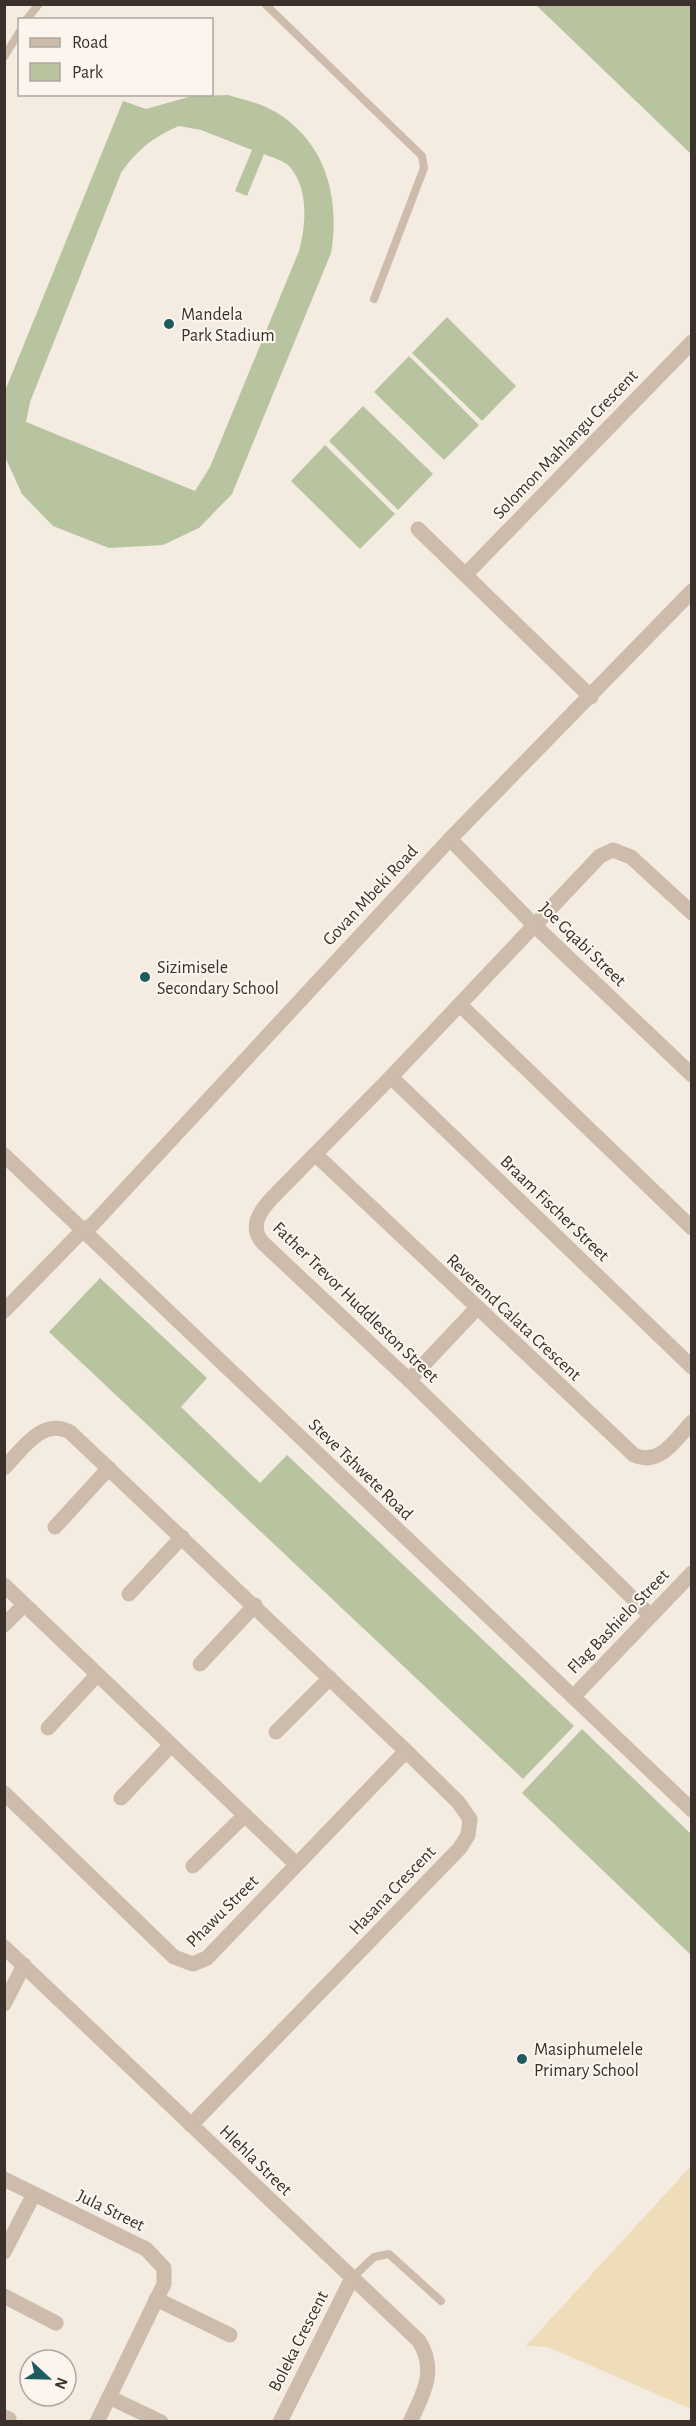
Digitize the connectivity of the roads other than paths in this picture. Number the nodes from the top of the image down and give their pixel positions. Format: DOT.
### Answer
graph roads {
  1 [pos="39,4"];
  2 [pos="265,4"];
  3 [pos="28,18"];
  4 [pos="18,34"];
  5 [pos="4,57"];
  6 [pos="374,299"];
  7 [pos="692,342"];
  8 [pos="418,530"];
  9 [pos="466,574"];
  10 [pos="692,591"];
  11 [pos="591,697"];
  12 [pos="450,839"];
  13 [pos="692,913"];
  14 [pos="534,925"];
  15 [pos="460,1005"];
  16 [pos="689,1067"];
  17 [pos="392,1077"];
  18 [pos="4,1155"];
  19 [pos="316,1155"];
  20 [pos="692,1228"];
  21 [pos="82,1231"];
  22 [pos="476,1309"];
  23 [pos="4,1311"];
  24 [pos="692,1367"];
  25 [pos="409,1380"];
  26 [pos="692,1422"];
  27 [pos="4,1468"];
  28 [pos="109,1468"];
  29 [pos="55,1527"];
  30 [pos="182,1537"];
  31 [pos="692,1573"];
  32 [pos="4,1585"];
  33 [pos="129,1594"];
  34 [pos="24,1605"];
  35 [pos="255,1605"];
  36 [pos="651,1616"];
  37 [pos="4,1625"];
  38 [pos="200,1664"];
  39 [pos="97,1675"];
  40 [pos="330,1678"];
  41 [pos="573,1697"];
  42 [pos="48,1728"];
  43 [pos="276,1732"];
  44 [pos="171,1745"];
  45 [pos="406,1751"];
  46 [pos="4,1793"];
  47 [pos="121,1798"];
  48 [pos="692,1810"];
  49 [pos="245,1815"];
  50 [pos="296,1864"];
  51 [pos="193,1866"];
  52 [pos="4,1947"];
  53 [pos="24,1965"];
  54 [pos="4,2004"];
  55 [pos="191,2125"];
  56 [pos="4,2179"];
  57 [pos="34,2194"];
  58 [pos="4,2252"];
  59 [pos="352,2278"];
  60 [pos="4,2296"];
  61 [pos="156,2299"];
  62 [pos="441,2301"];
  63 [pos="56,2323"];
  64 [pos="230,2335"];
  65 [pos="109,2397"];
  66 [pos="97,2421"];
  67 [pos="162,2421"];
  68 [pos="280,2421"];
  69 [pos="410,2421"];
  1 -- 3 [label="lane"];
  2 -- 6 [label="lane"];
  4 -- 5 [label="lane"];
  7 -- 9 [label="street, Solomon Mahlangu Crescent"];
  8 -- 9 [label="street"];
  9 -- 11 [label="street"];
  10 -- 11 [label="street, Govan Mbeki Road"];
  11 -- 12 [label="street, Govan Mbeki Road"];
  12 -- 14 [label="street, Joe Gqabi Street"];
  12 -- 21 [label="street, Govan Mbeki Road"];
  13 -- 14 [label="street, Father Trevor Huddleston Street"];
  14 -- 15 [label="street, Father Trevor Huddleston Street"];
  14 -- 16 [label="street, Joe Gqabi Street"];
  15 -- 17 [label="street, Father Trevor Huddleston Street"];
  15 -- 20 [label="street"];
  17 -- 19 [label="street, Father Trevor Huddleston Street"];
  17 -- 24 [label="street, Braam Fischer Street"];
  18 -- 21 [label="street, Steve Tshwete Road"];
  19 -- 22 [label="street, Reverend Calata Crescent"];
  19 -- 25 [label="street, Father Trevor Huddleston Street"];
  21 -- 23 [label="street, Govan Mbeki Road"];
  21 -- 41 [label="street, Steve Tshwete Road"];
  22 -- 25 [label="street"];
  22 -- 26 [label="street, Reverend Calata Crescent"];
  25 -- 36 [label="street, Father Trevor Huddleston Street"];
  27 -- 28 [label="street, Hasana Crescent"];
  28 -- 29 [label="street"];
  28 -- 30 [label="street, Hasana Crescent"];
  30 -- 33 [label="street"];
  30 -- 35 [label="street, Hasana Crescent"];
  31 -- 36 [label="street, Flag Bashielo Street"];
  32 -- 34 [label="street"];
  34 -- 37 [label="street"];
  34 -- 39 [label="street"];
  35 -- 38 [label="street"];
  35 -- 40 [label="street, Hasana Crescent"];
  36 -- 41 [label="street, Flag Bashielo Street"];
  39 -- 42 [label="street"];
  39 -- 44 [label="street"];
  40 -- 43 [label="street"];
  40 -- 45 [label="street, Hasana Crescent"];
  41 -- 48 [label="street, Steve Tshwete Road"];
  44 -- 47 [label="street"];
  44 -- 49 [label="street"];
  45 -- 50 [label="street, Phawu Street"];
  45 -- 55 [label="street, Hasana Crescent"];
  46 -- 50 [label="street, Phawu Street"];
  49 -- 50 [label="street"];
  49 -- 51 [label="street"];
  52 -- 53 [label="street, Hlehla Street"];
  53 -- 54 [label="street"];
  53 -- 55 [label="street, Hlehla Street"];
  55 -- 59 [label="street, Hlehla Street"];
  56 -- 57 [label="street, Jula Street"];
  57 -- 58 [label="street"];
  57 -- 61 [label="street, Jula Street"];
  59 -- 62 [label="lane"];
  59 -- 68 [label="street, Boleka Crescent"];
  59 -- 69 [label="street, Hlehla Street"];
  60 -- 63 [label="street"];
  61 -- 64 [label="street"];
  61 -- 65 [label="street, Jula Street"];
  65 -- 66 [label="street, Jula Street"];
  65 -- 67 [label="street"];
}
